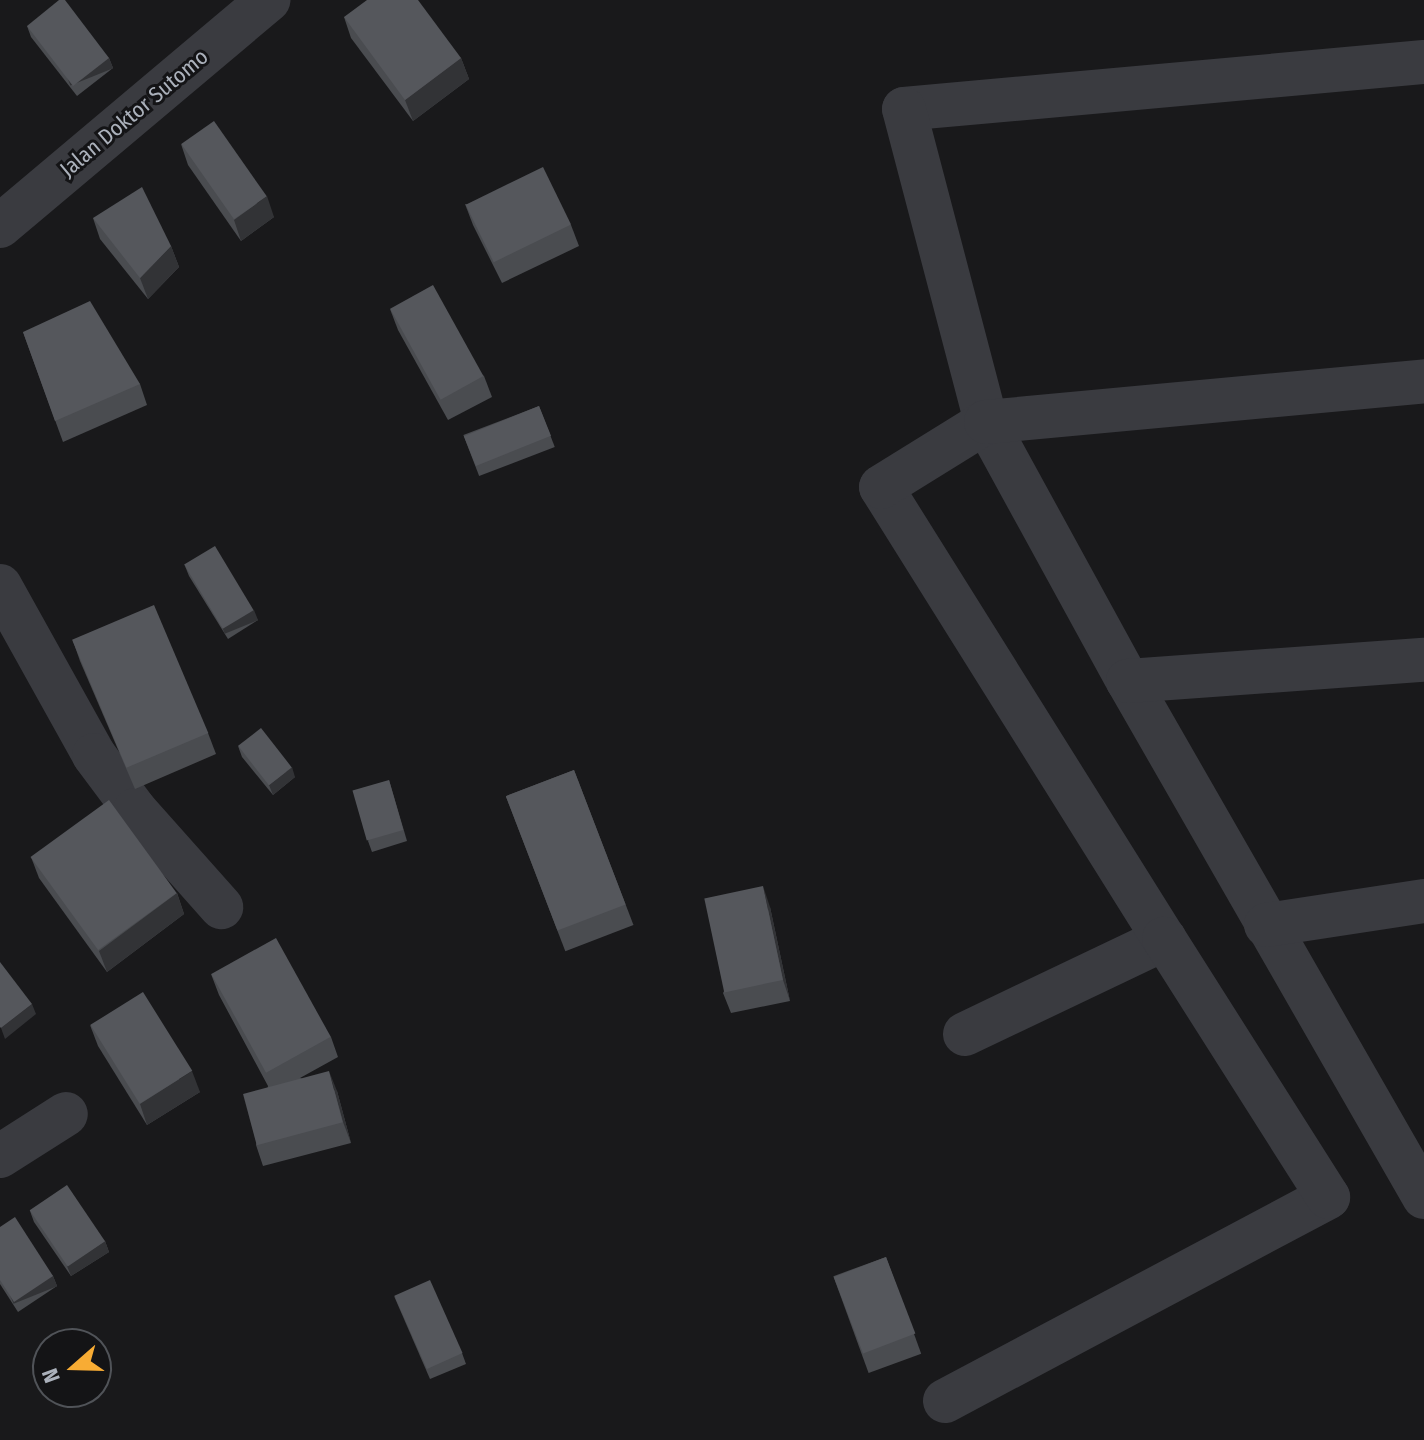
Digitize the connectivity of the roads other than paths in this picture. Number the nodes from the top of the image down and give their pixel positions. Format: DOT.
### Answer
graph roads {
  1 [pos="268,0"];
  2 [pos="1424,62"];
  3 [pos="0,226"];
  4 [pos="1424,381"];
  5 [pos="986,422"];
  6 [pos="0,586"];
  7 [pos="1424,660"];
  8 [pos="1128,681"];
  9 [pos="1424,901"];
  10 [pos="221,907"];
  11 [pos="1266,925"];
  12 [pos="1164,939"];
  13 [pos="965,1034"];
  14 [pos="66,1114"];
  15 [pos="0,1156"];
  16 [pos="1424,1197"];
  17 [pos="945,1401"];
  1 -- 3 [label="street, Jalan Doktor Sutomo"];
  2 -- 5 [label="street"];
  4 -- 5 [label="street"];
  5 -- 8 [label="street"];
  5 -- 12 [label="street"];
  6 -- 10 [label="street"];
  7 -- 8 [label="street"];
  8 -- 11 [label="street"];
  9 -- 11 [label="street"];
  11 -- 16 [label="street"];
  12 -- 13 [label="street"];
  12 -- 17 [label="street"];
  14 -- 15 [label="street"];
}
